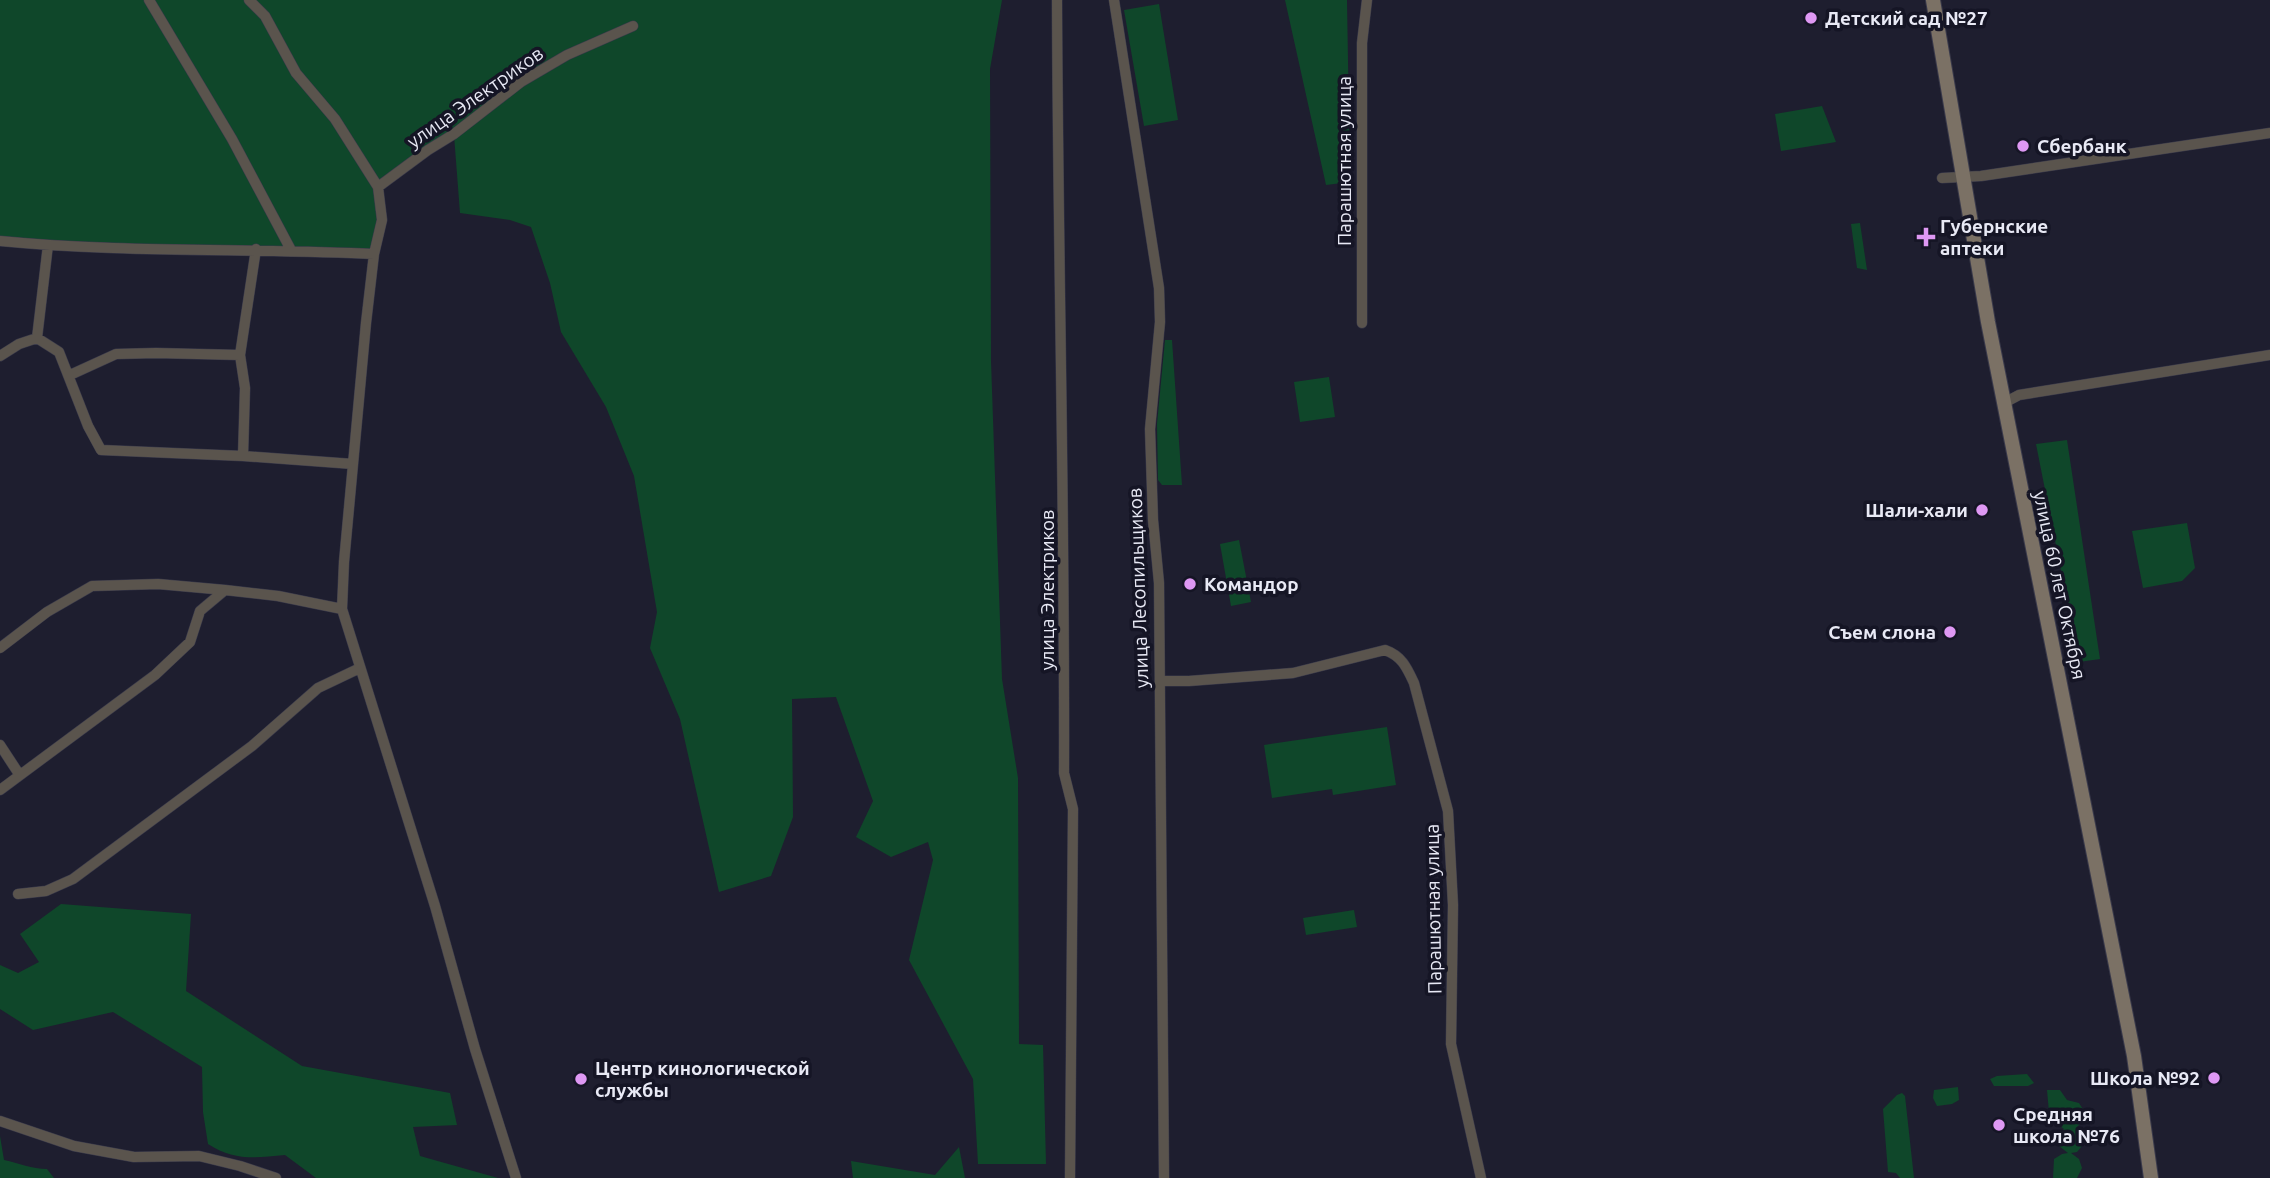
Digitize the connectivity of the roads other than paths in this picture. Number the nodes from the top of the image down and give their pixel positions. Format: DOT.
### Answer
graph roads {
  1 [pos="149,0"];
  2 [pos="249,0"];
  3 [pos="1057,0"];
  4 [pos="1114,0"];
  5 [pos="1367,0"];
  6 [pos="1933,0"];
  7 [pos="633,26"];
  8 [pos="2270,133"];
  9 [pos="1962,177"];
  10 [pos="1942,178"];
  11 [pos="378,187"];
  12 [pos="0,241"];
  13 [pos="48,245"];
  14 [pos="256,249"];
  15 [pos="291,250"];
  16 [pos="374,254"];
  17 [pos="1362,323"];
  18 [pos="37,338"];
  19 [pos="240,355"];
  20 [pos="2270,355"];
  21 [pos="0,356"];
  22 [pos="69,375"];
  23 [pos="2004,403"];
  24 [pos="243,456"];
  25 [pos="353,464"];
  26 [pos="225,590"];
  27 [pos="342,609"];
  28 [pos="0,648"];
  29 [pos="360,668"];
  30 [pos="1160,681"];
  31 [pos="0,745"];
  32 [pos="19,774"];
  33 [pos="0,790"];
  34 [pos="18,894"];
  35 [pos="0,1121"];
  36 [pos="276,1178"];
  37 [pos="516,1178"];
  38 [pos="1070,1178"];
  39 [pos="1164,1178"];
  40 [pos="1481,1178"];
  41 [pos="2151,1178"];
  1 -- 15 [label="street"];
  2 -- 11 [label="street"];
  3 -- 38 [label="street, улица Электриков"];
  4 -- 30 [label="street, улица Лесопильщиков"];
  5 -- 17 [label="street, Парашютная улица"];
  6 -- 9 [label="main road, улица 60 лет Октября"];
  7 -- 11 [label="street, улица Электриков"];
  8 -- 9 [label="street"];
  9 -- 10 [label="street"];
  9 -- 23 [label="main road, улица 60 лет Октября"];
  11 -- 16 [label="street"];
  12 -- 13 [label="street"];
  13 -- 14 [label="street"];
  13 -- 18 [label="street"];
  14 -- 15 [label="street"];
  14 -- 19 [label="street"];
  15 -- 16 [label="street"];
  16 -- 25 [label="street"];
  18 -- 21 [label="street"];
  18 -- 22 [label="street"];
  19 -- 22 [label="street"];
  19 -- 24 [label="street"];
  20 -- 23 [label="street"];
  22 -- 24 [label="street"];
  23 -- 41 [label="main road, улица 60 лет Октября"];
  24 -- 25 [label="street"];
  25 -- 27 [label="street"];
  26 -- 27 [label="street"];
  26 -- 28 [label="street"];
  26 -- 32 [label="street"];
  27 -- 29 [label="street"];
  29 -- 34 [label="street"];
  29 -- 37 [label="street"];
  30 -- 39 [label="street, улица Лесопильщиков"];
  30 -- 40 [label="street, Парашютная улица"];
  31 -- 32 [label="street"];
  32 -- 33 [label="street"];
  35 -- 36 [label="street"];
}
